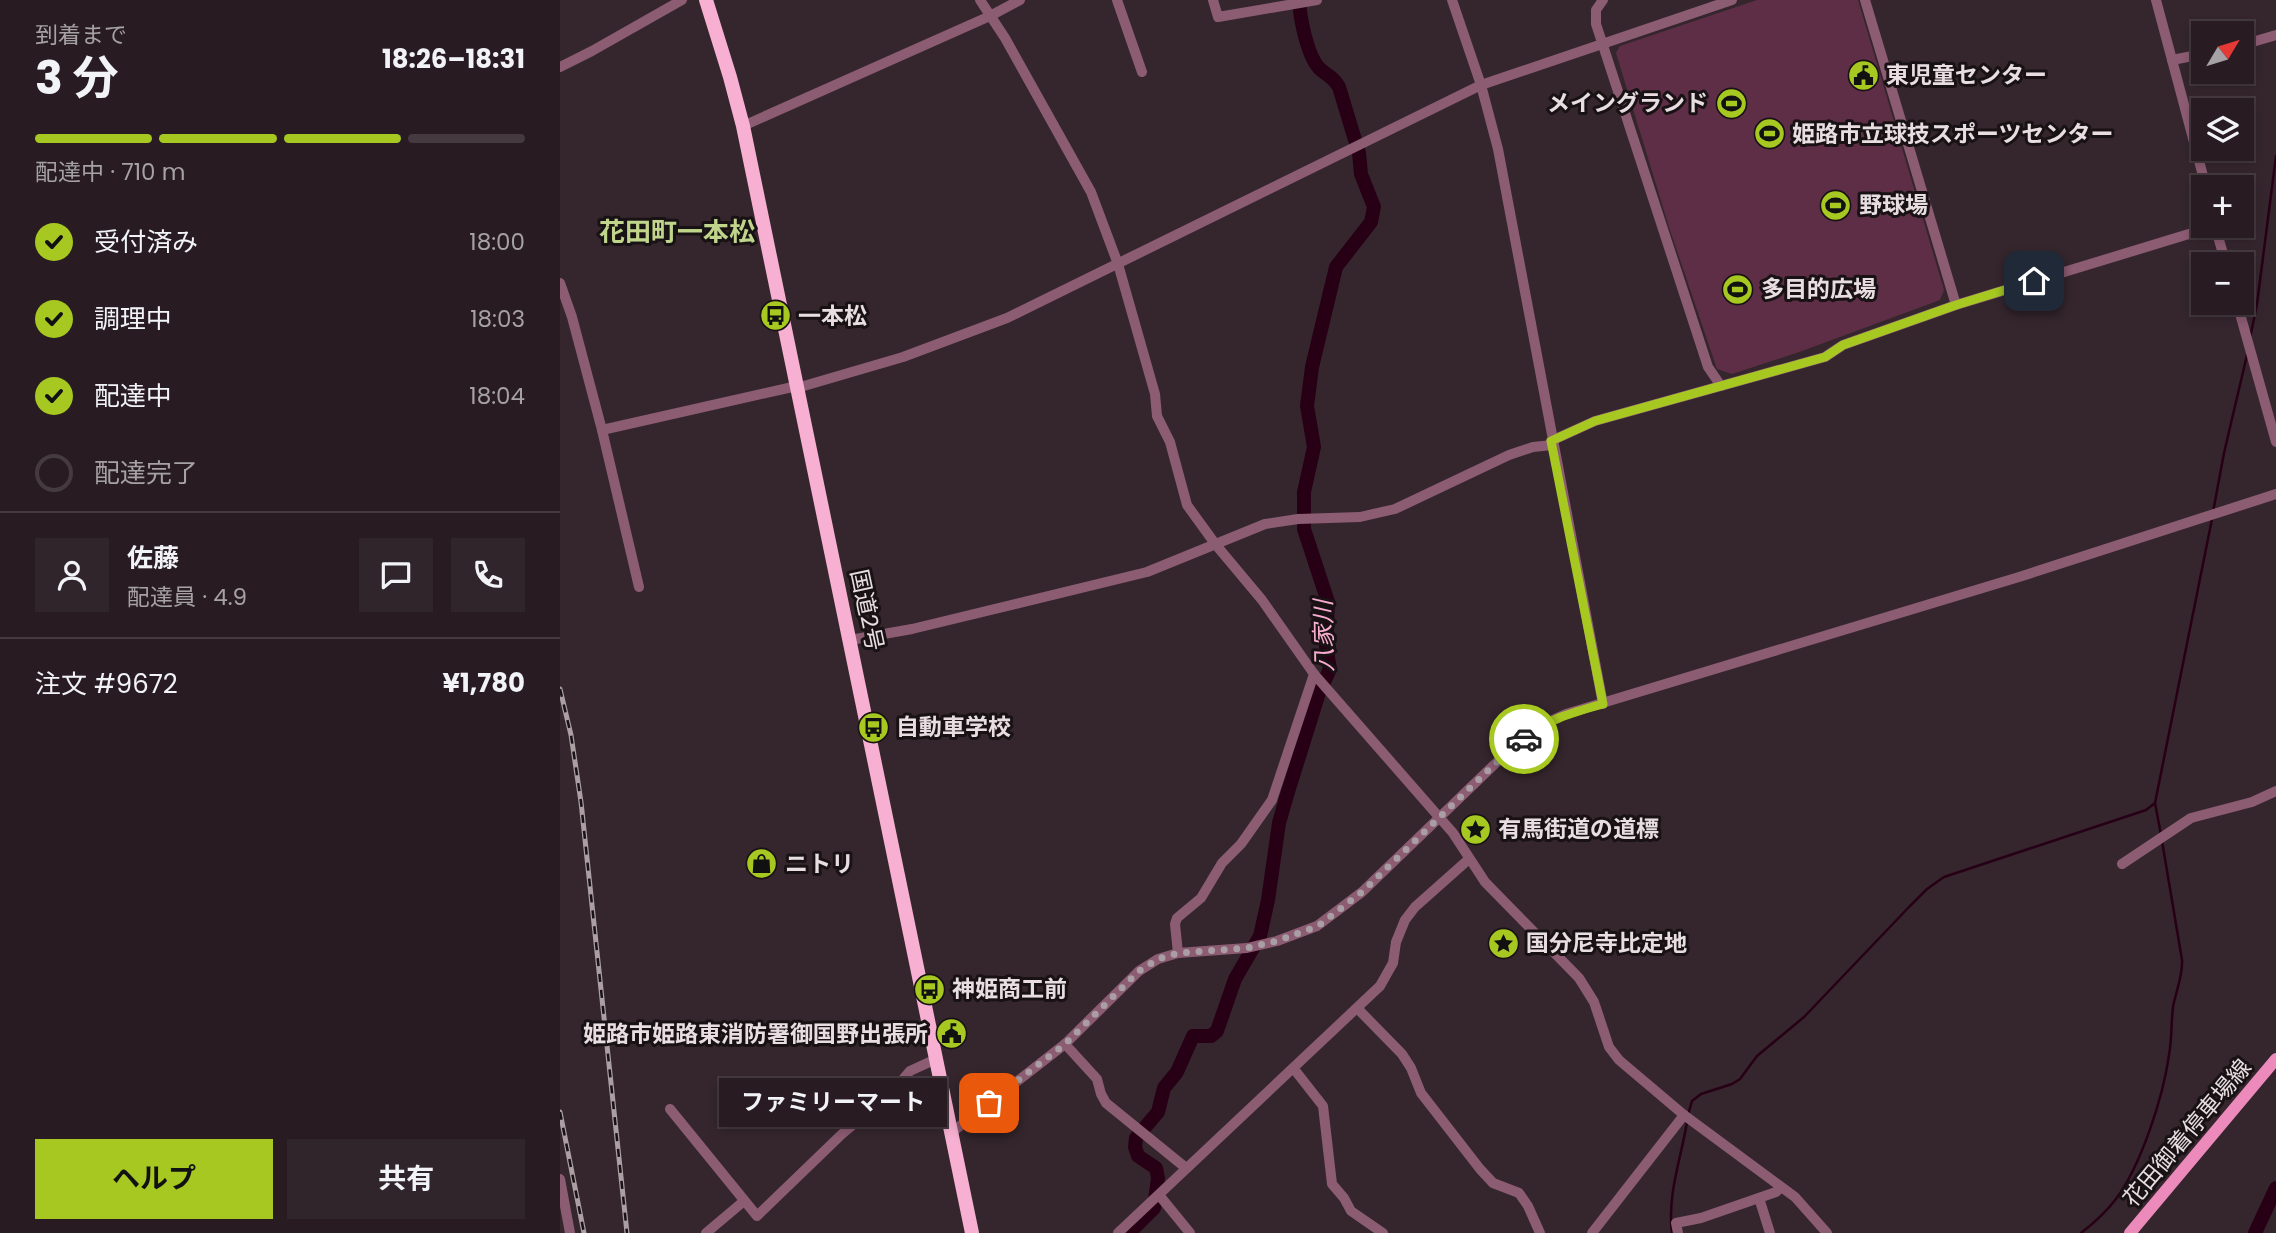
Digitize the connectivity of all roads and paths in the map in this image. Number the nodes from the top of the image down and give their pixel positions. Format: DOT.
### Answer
graph roads {
  1 [pos="682,0"];
  2 [pos="706,0"];
  3 [pos="980,0"];
  4 [pos="1020,0"];
  5 [pos="1117,0"];
  6 [pos="1213,0"];
  7 [pos="1317,0"];
  8 [pos="1452,0"];
  9 [pos="1603,0"];
  10 [pos="1732,0"];
  11 [pos="1865,0"];
  12 [pos="2156,0"];
  13 [pos="990,16"];
  14 [pos="2276,35"];
  15 [pos="2254,41"];
  16 [pos="1604,44"];
  17 [pos="2191,56"];
  18 [pos="2172,60"];
  19 [pos="560,66"];
  20 [pos="1142,72"];
  21 [pos="1481,85"];
  22 [pos="743,126"];
  23 [pos="2203,175"];
  24 [pos="2191,233"];
  25 [pos="1118,264"];
  26 [pos="560,283"];
  27 [pos="1956,305"];
  28 [pos="2240,315"];
  29 [pos="1721,386"];
  30 [pos="797,387"];
  31 [pos="602,430"];
  32 [pos="2276,442"];
  33 [pos="1552,443"];
  34 [pos="2276,494"];
  35 [pos="1216,545"];
  36 [pos="639,587"];
  37 [pos="849,640"];
  38 [pos="1314,674"];
  39 [pos="1603,704"];
  40 [pos="2276,791"];
  41 [pos="1440,817"];
  42 [pos="1469,859"];
  43 [pos="2122,864"];
  44 [pos="1178,953"];
  45 [pos="1358,1009"];
  46 [pos="1065,1044"];
  47 [pos="936,1059"];
  48 [pos="2276,1059"];
  49 [pos="1294,1069"];
  50 [pos="670,1109"];
  51 [pos="1684,1115"];
  52 [pos="951,1133"];
  53 [pos="1185,1168"];
  54 [pos="560,1179"];
  55 [pos="1781,1187"];
  56 [pos="1159,1195"];
  57 [pos="1759,1198"];
  58 [pos="744,1201"];
  59 [pos="562,1204"];
  60 [pos="570,1233"];
  61 [pos="706,1233"];
  62 [pos="972,1233"];
  63 [pos="1118,1233"];
  64 [pos="1191,1233"];
  65 [pos="1383,1233"];
  66 [pos="1540,1233"];
  67 [pos="1592,1233"];
  68 [pos="1678,1233"];
  69 [pos="1770,1233"];
  70 [pos="1827,1233"];
  71 [pos="2130,1233"];
  1 -- 19 [label="street"];
  2 -- 22 [label="highway, 国道2号"];
  3 -- 13 [label="street"];
  4 -- 13 [label="street"];
  5 -- 20 [label="street"];
  6 -- 7 [label="street"];
  8 -- 21 [label="street"];
  9 -- 16 [label="street"];
  10 -- 16 [label="street"];
  11 -- 27 [label="street"];
  12 -- 18 [label="street"];
  13 -- 22 [label="street"];
  13 -- 25 [label="street"];
  14 -- 15 [label="street"];
  16 -- 21 [label="street"];
  16 -- 29 [label="street"];
  17 -- 18 [label="street"];
  18 -- 23 [label="street"];
  21 -- 25 [label="street"];
  21 -- 33 [label="street"];
  22 -- 30 [label="highway, 国道2号"];
  24 -- 27 [label="street"];
  25 -- 30 [label="street"];
  25 -- 35 [label="street"];
  26 -- 31 [label="street"];
  27 -- 29 [label="street"];
  28 -- 32 [label="street"];
  29 -- 33 [label="street"];
  30 -- 31 [label="street"];
  30 -- 37 [label="highway, 国道2号"];
  31 -- 36 [label="street"];
  33 -- 35 [label="street"];
  33 -- 39 [label="street"];
  34 -- 39 [label="street"];
  35 -- 37 [label="street"];
  35 -- 38 [label="street"];
  37 -- 47 [label="highway, 国道2号"];
  38 -- 41 [label="street"];
  38 -- 44 [label="street"];
  39 -- 41 [label="street"];
  40 -- 43 [label="street"];
  41 -- 42 [label="street"];
  41 -- 44 [label="street"];
  42 -- 45 [label="street"];
  42 -- 51 [label="street"];
  44 -- 46 [label="street"];
  45 -- 49 [label="street"];
  45 -- 66 [label="street"];
  46 -- 52 [label="street"];
  46 -- 53 [label="street"];
  47 -- 52 [label="highway, 国道2号"];
  47 -- 58 [label="street"];
  48 -- 71 [label="main road, 花田御着停車場線"];
  49 -- 53 [label="street"];
  49 -- 65 [label="street"];
  50 -- 58 [label="street"];
  51 -- 55 [label="street"];
  51 -- 67 [label="street"];
  52 -- 62 [label="highway, 国道2号"];
  53 -- 56 [label="street"];
  54 -- 59 [label="street"];
  55 -- 57 [label="street"];
  55 -- 70 [label="street"];
  56 -- 63 [label="street"];
  56 -- 64 [label="street"];
  57 -- 68 [label="street"];
  57 -- 69 [label="street"];
  58 -- 61 [label="street"];
  59 -- 60 [label="street"];
}
